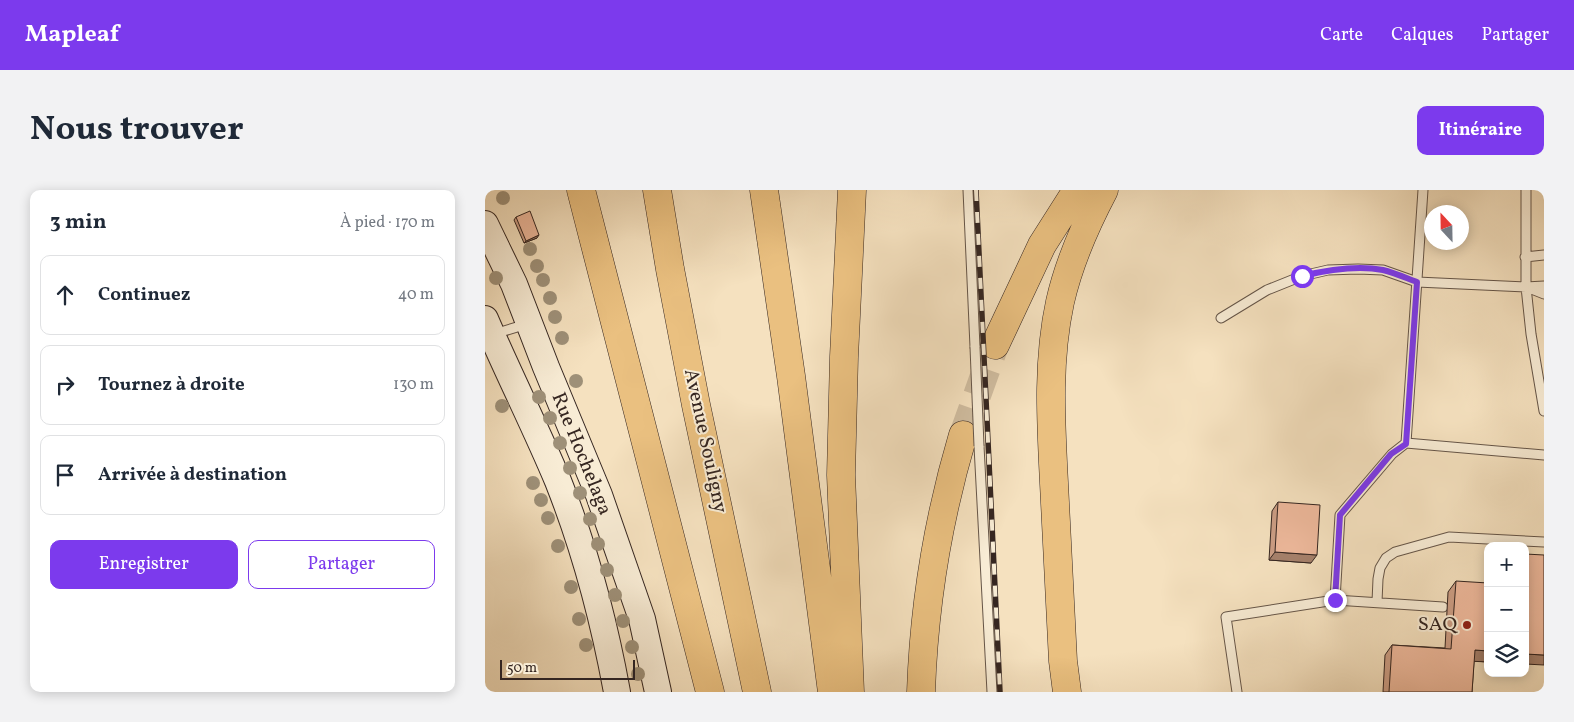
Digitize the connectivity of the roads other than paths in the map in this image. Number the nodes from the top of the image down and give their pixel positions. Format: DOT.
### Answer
graph roads {
  1 [pos="581,190"];
  2 [pos="657,190"];
  3 [pos="764,190"];
  4 [pos="852,190"];
  5 [pos="968,190"];
  6 [pos="1077,190"];
  7 [pos="1104,190"];
  8 [pos="1423,190"];
  9 [pos="1526,190"];
  10 [pos="485,224"];
  11 [pos="1544,255"];
  12 [pos="1525,256"];
  13 [pos="1417,282"];
  14 [pos="1544,286"];
  15 [pos="1526,287"];
  16 [pos="1544,294"];
  17 [pos="1221,318"];
  18 [pos="529,324"];
  19 [pos="487,330"];
  20 [pos="985,346"];
  21 [pos="1544,411"];
  22 [pos="971,440"];
  23 [pos="1406,444"];
  24 [pos="1544,456"];
  25 [pos="1544,542"];
  26 [pos="1335,600"];
  27 [pos="1377,602"];
  28 [pos="1443,607"];
  29 [pos="617,692"];
  30 [pos="658,692"];
  31 [pos="710,692"];
  32 [pos="757,692"];
  33 [pos="832,692"];
  34 [pos="850,692"];
  35 [pos="921,692"];
  36 [pos="992,692"];
  37 [pos="1067,692"];
  38 [pos="1237,692"];
  1 -- 31 [label="highway"];
  2 -- 32 [label="highway, Avenue Souligny"];
  3 -- 33 [label="highway"];
  4 -- 34 [label="highway"];
  5 -- 20 [label="lane"];
  6 -- 20 [label="highway"];
  7 -- 37 [label="highway"];
  8 -- 13 [label="lane"];
  9 -- 12 [label="lane"];
  10 -- 18 [label="main road, Rue Hochelaga"];
  11 -- 12 [label="lane"];
  12 -- 15 [label="lane"];
  13 -- 15 [label="lane"];
  13 -- 17 [label="lane"];
  13 -- 23 [label="lane"];
  14 -- 15 [label="lane"];
  15 -- 16 [label="lane"];
  15 -- 21 [label="lane"];
  18 -- 19 [label="lane"];
  18 -- 30 [label="main road, Rue Hochelaga"];
  19 -- 29 [label="main road, Rue Hochelaga"];
  20 -- 22 [label="lane, bridge"];
  22 -- 35 [label="highway"];
  22 -- 36 [label="lane"];
  23 -- 24 [label="lane"];
  23 -- 26 [label="lane"];
  25 -- 27 [label="lane"];
  26 -- 27 [label="lane"];
  26 -- 38 [label="lane"];
  27 -- 28 [label="lane"];
}
